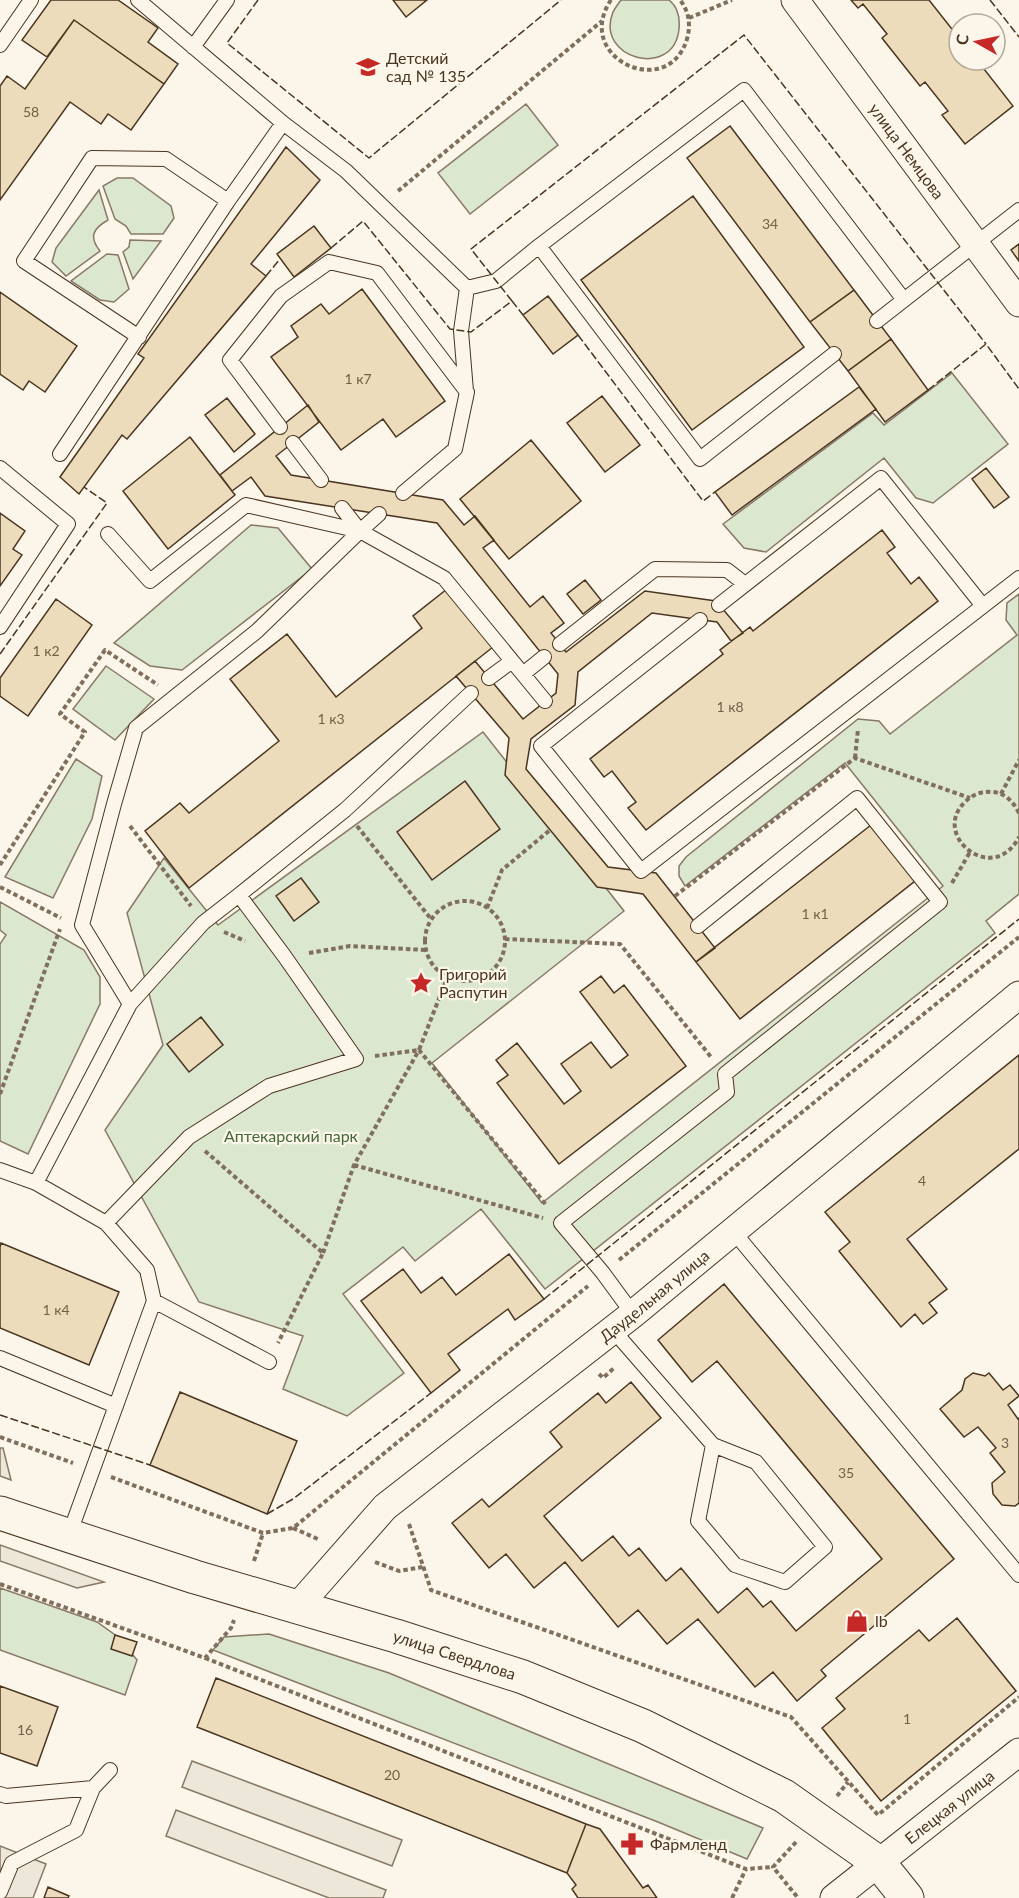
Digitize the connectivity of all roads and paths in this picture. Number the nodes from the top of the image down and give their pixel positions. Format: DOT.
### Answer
graph roads {
  1 [pos="31,0"];
  2 [pos="138,0"];
  3 [pos="227,0"];
  4 [pos="611,0"];
  5 [pos="680,0"];
  6 [pos="732,0"];
  7 [pos="795,0"];
  8 [pos="689,18"];
  9 [pos="602,21"];
  10 [pos="0,45"];
  11 [pos="193,47"];
  12 [pos="283,123"];
  13 [pos="228,201"];
  14 [pos="381,205"];
  15 [pos="1019,210"];
  16 [pos="975,244"];
  17 [pos="539,246"];
  18 [pos="467,288"];
  19 [pos="903,300"];
  20 [pos="1019,303"];
  21 [pos="877,321"];
  22 [pos="139,337"];
  23 [pos="834,354"];
  24 [pos="466,392"];
  25 [pos="280,427"];
  26 [pos="293,443"];
  27 [pos="60,454"];
  28 [pos="0,468"];
  29 [pos="321,480"];
  30 [pos="403,493"];
  31 [pos="342,508"];
  32 [pos="379,514"];
  33 [pos="360,531"];
  34 [pos="108,534"];
  35 [pos="1019,578"];
  36 [pos="745,584"];
  37 [pos="719,605"];
  38 [pos="983,606"];
  39 [pos="700,620"];
  40 [pos="0,627"];
  41 [pos="560,644"];
  42 [pos="544,657"];
  43 [pos="512,661"];
  44 [pos="522,674"];
  45 [pos="489,678"];
  46 [pos="471,693"];
  47 [pos="175,697"];
  48 [pos="545,701"];
  49 [pos="1019,760"];
  50 [pos="1001,794"];
  51 [pos="114,804"];
  52 [pos="345,810"];
  53 [pos="1019,813"];
  54 [pos="550,830"];
  55 [pos="1019,837"];
  56 [pos="970,852"];
  57 [pos="0,865"];
  58 [pos="0,887"];
  59 [pos="238,895"];
  60 [pos="940,902"];
  61 [pos="487,908"];
  62 [pos="431,920"];
  63 [pos="203,923"];
  64 [pos="698,926"];
  65 [pos="1019,937"];
  66 [pos="505,939"];
  67 [pos="425,950"];
  68 [pos="285,957"];
  69 [pos="447,978"];
  70 [pos="1019,995"];
  71 [pos="130,1004"];
  72 [pos="419,1050"];
  73 [pos="356,1059"];
  74 [pos="725,1074"];
  75 [pos="0,1094"];
  76 [pos="189,1137"];
  77 [pos="354,1165"];
  78 [pos="0,1170"];
  79 [pos="36,1183"];
  80 [pos="106,1222"];
  81 [pos="561,1223"];
  82 [pos="733,1231"];
  83 [pos="323,1253"];
  84 [pos="603,1274"];
  85 [pos="154,1301"];
  86 [pos="623,1322"];
  87 [pos="0,1358"];
  88 [pos="269,1362"];
  89 [pos="116,1406"];
  90 [pos="0,1437"];
  91 [pos="713,1445"];
  92 [pos="94,1471"];
  93 [pos="0,1513"];
  94 [pos="263,1533"];
  95 [pos="69,1535"];
  96 [pos="1019,1575"];
  97 [pos="0,1584"];
  98 [pos="245,1591"];
  99 [pos="298,1606"];
  100 [pos="205,1658"];
  101 [pos="1019,1752"];
  102 [pos="110,1770"];
  103 [pos="93,1788"];
  104 [pos="0,1794"];
  105 [pos="879,1863"];
  106 [pos="773,1867"];
  107 [pos="746,1869"];
  108 [pos="0,1892"];
  109 [pos="732,1898"];
  110 [pos="834,1898"];
  111 [pos="907,1898"];
  1 -- 10 [label="lane"];
  2 -- 11 [label="lane"];
  3 -- 11 [label="lane"];
  4 -- 9 [label="path"];
  5 -- 8 [label="path"];
  6 -- 8 [label="path"];
  7 -- 16 [label="street, улица Немцова"];
  8 -- 9 [label="path"];
  9 -- 14 [label="path"];
  11 -- 12 [label="lane"];
  12 -- 13 [label="lane"];
  12 -- 14 [label="lane"];
  13 -- 22 [label="lane"];
  13 -- 22 [label="lane"];
  14 -- 18 [label="lane"];
  15 -- 16 [label="lane"];
  16 -- 19 [label="lane"];
  16 -- 20 [label="street, улица Немцова"];
  17 -- 18 [label="lane"];
  17 -- 19 [label="lane"];
  17 -- 23 [label="lane"];
  18 -- 24 [label="lane"];
  19 -- 21 [label="lane"];
  22 -- 27 [label="lane"];
  24 -- 25 [label="lane"];
  24 -- 30 [label="lane"];
  26 -- 29 [label="lane"];
  28 -- 40 [label="lane"];
  31 -- 33 [label="lane"];
  32 -- 33 [label="lane"];
  33 -- 34 [label="lane"];
  33 -- 43 [label="lane"];
  33 -- 47 [label="lane"];
  35 -- 38 [label="lane"];
  36 -- 37 [label="lane"];
  36 -- 38 [label="lane"];
  36 -- 41 [label="lane"];
  38 -- 39 [label="lane"];
  42 -- 44 [label="lane"];
  43 -- 44 [label="lane"];
  43 -- 45 [label="lane"];
  44 -- 48 [label="lane"];
  46 -- 52 [label="lane"];
  47 -- 51 [label="lane"];
  47 -- 57 [label="path"];
  49 -- 50 [label="path"];
  50 -- 53 [label="path"];
  50 -- 56 [label="path"];
  51 -- 63 [label="path"];
  51 -- 71 [label="lane"];
  52 -- 59 [label="lane"];
  52 -- 62 [label="path"];
  54 -- 61 [label="path"];
  55 -- 56 [label="path"];
  56 -- 60 [label="path"];
  58 -- 75 [label="path"];
  59 -- 63 [label="lane"];
  59 -- 68 [label="lane"];
  60 -- 64 [label="lane"];
  60 -- 74 [label="lane"];
  61 -- 62 [label="path"];
  61 -- 66 [label="path"];
  62 -- 67 [label="path"];
  63 -- 68 [label="path"];
  63 -- 71 [label="lane"];
  65 -- 84 [label="path"];
  66 -- 69 [label="path"];
  66 -- 74 [label="path"];
  67 -- 68 [label="path"];
  67 -- 69 [label="path"];
  68 -- 73 [label="lane"];
  69 -- 72 [label="path"];
  70 -- 82 [label="street, Даудельная улица"];
  71 -- 79 [label="lane"];
  72 -- 73 [label="path"];
  72 -- 77 [label="path"];
  72 -- 81 [label="path"];
  73 -- 76 [label="lane"];
  74 -- 81 [label="lane"];
  76 -- 80 [label="lane"];
  76 -- 83 [label="path"];
  77 -- 81 [label="path"];
  77 -- 83 [label="path"];
  78 -- 79 [label="lane"];
  79 -- 80 [label="lane"];
  80 -- 85 [label="lane"];
  81 -- 84 [label="lane"];
  82 -- 86 [label="street, Даудельная улица"];
  82 -- 96 [label="lane"];
  83 -- 88 [label="path"];
  84 -- 86 [label="lane"];
  84 -- 94 [label="path"];
  85 -- 88 [label="lane"];
  85 -- 89 [label="lane"];
  86 -- 91 [label="lane"];
  86 -- 99 [label="street, Даудельная улица"];
  87 -- 89 [label="lane"];
  89 -- 92 [label="lane"];
  90 -- 92 [label="path"];
  91 -- 91 [label="lane"];
  92 -- 94 [label="path"];
  92 -- 95 [label="lane"];
  93 -- 95 [label="street, улица Свердлова"];
  94 -- 98 [label="path"];
  95 -- 98 [label="street, улица Свердлова"];
  97 -- 100 [label="path"];
  98 -- 99 [label="street, улица Свердлова"];
  98 -- 100 [label="path"];
  99 -- 105 [label="street, улица Свердлова"];
  100 -- 107 [label="path"];
  101 -- 105 [label="street, Елецкая улица"];
  102 -- 103 [label="lane"];
  103 -- 104 [label="lane"];
  103 -- 108 [label="lane"];
  105 -- 110 [label="street, Елецкая улица"];
  105 -- 111 [label="street, улица Свердлова"];
  106 -- 107 [label="path"];
  107 -- 109 [label="path"];
}
